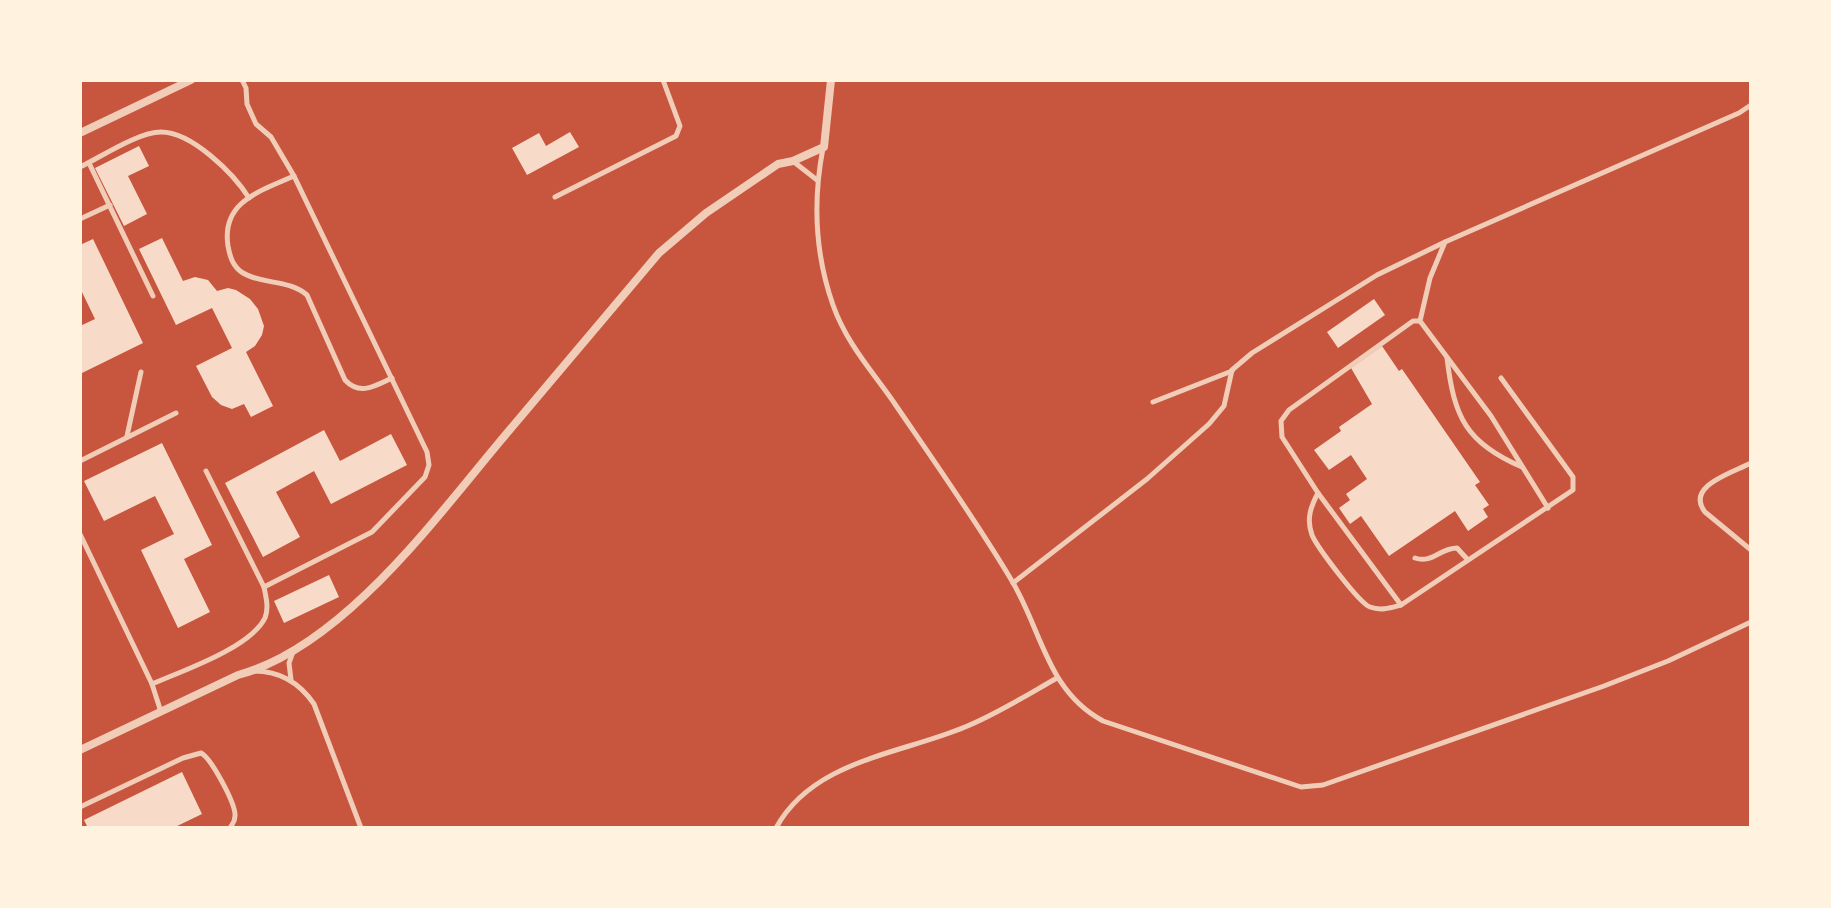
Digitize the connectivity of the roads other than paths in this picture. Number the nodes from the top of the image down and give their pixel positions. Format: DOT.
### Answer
graph roads {
  1 [pos="191,80"];
  2 [pos="242,80"];
  3 [pos="663,80"];
  4 [pos="831,80"];
  5 [pos="1751,105"];
  6 [pos="80,133"];
  7 [pos="824,147"];
  8 [pos="793,161"];
  9 [pos="89,163"];
  10 [pos="80,167"];
  11 [pos="294,176"];
  12 [pos="817,180"];
  13 [pos="555,197"];
  14 [pos="249,198"];
  15 [pos="110,205"];
  16 [pos="80,219"];
  17 [pos="1445,242"];
  18 [pos="153,296"];
  19 [pos="1420,321"];
  20 [pos="1446,354"];
  21 [pos="1232,370"];
  22 [pos="141,372"];
  23 [pos="392,378"];
  24 [pos="1501,378"];
  25 [pos="1153,402"];
  26 [pos="176,413"];
  27 [pos="127,437"];
  28 [pos="80,461"];
  29 [pos="1751,463"];
  30 [pos="1523,467"];
  31 [pos="206,471"];
  32 [pos="1318,493"];
  33 [pos="1548,508"];
  34 [pos="80,534"];
  35 [pos="1751,550"];
  36 [pos="1415,558"];
  37 [pos="1468,560"];
  38 [pos="1013,583"];
  39 [pos="264,587"];
  40 [pos="1401,605"];
  41 [pos="1751,622"];
  42 [pos="293,651"];
  43 [pos="254,671"];
  44 [pos="1057,678"];
  45 [pos="291,680"];
  46 [pos="152,684"];
  47 [pos="161,712"];
  48 [pos="80,750"];
  49 [pos="80,807"];
  50 [pos="230,828"];
  51 [pos="361,828"];
  52 [pos="776,828"];
  1 -- 6 [label="street"];
  2 -- 11 [label="lane"];
  3 -- 13 [label="lane"];
  4 -- 7 [label="street"];
  5 -- 17 [label="lane"];
  7 -- 8 [label="street"];
  7 -- 12 [label="lane"];
  8 -- 12 [label="lane"];
  8 -- 42 [label="street"];
  9 -- 10 [label="lane"];
  9 -- 14 [label="lane"];
  9 -- 15 [label="lane"];
  11 -- 14 [label="lane"];
  11 -- 23 [label="lane"];
  12 -- 38 [label="lane"];
  14 -- 23 [label="lane"];
  15 -- 16 [label="lane"];
  15 -- 18 [label="lane"];
  17 -- 19 [label="lane"];
  17 -- 21 [label="lane"];
  19 -- 20 [label="lane"];
  19 -- 32 [label="lane"];
  20 -- 30 [label="lane"];
  20 -- 30 [label="lane"];
  21 -- 25 [label="lane"];
  21 -- 38 [label="lane"];
  22 -- 27 [label="lane"];
  23 -- 39 [label="lane"];
  24 -- 33 [label="lane"];
  26 -- 27 [label="lane"];
  27 -- 28 [label="lane"];
  29 -- 35 [label="lane"];
  30 -- 33 [label="lane"];
  31 -- 39 [label="lane"];
  32 -- 40 [label="lane"];
  32 -- 40 [label="lane"];
  33 -- 37 [label="lane"];
  34 -- 46 [label="lane"];
  36 -- 37 [label="lane"];
  37 -- 40 [label="lane"];
  38 -- 44 [label="lane"];
  39 -- 46 [label="lane"];
  41 -- 44 [label="lane"];
  42 -- 43 [label="street"];
  42 -- 45 [label="lane"];
  43 -- 45 [label="lane"];
  43 -- 47 [label="street"];
  44 -- 52 [label="lane"];
  45 -- 51 [label="lane"];
  46 -- 47 [label="lane"];
  47 -- 48 [label="street"];
  49 -- 50 [label="lane"];
}
